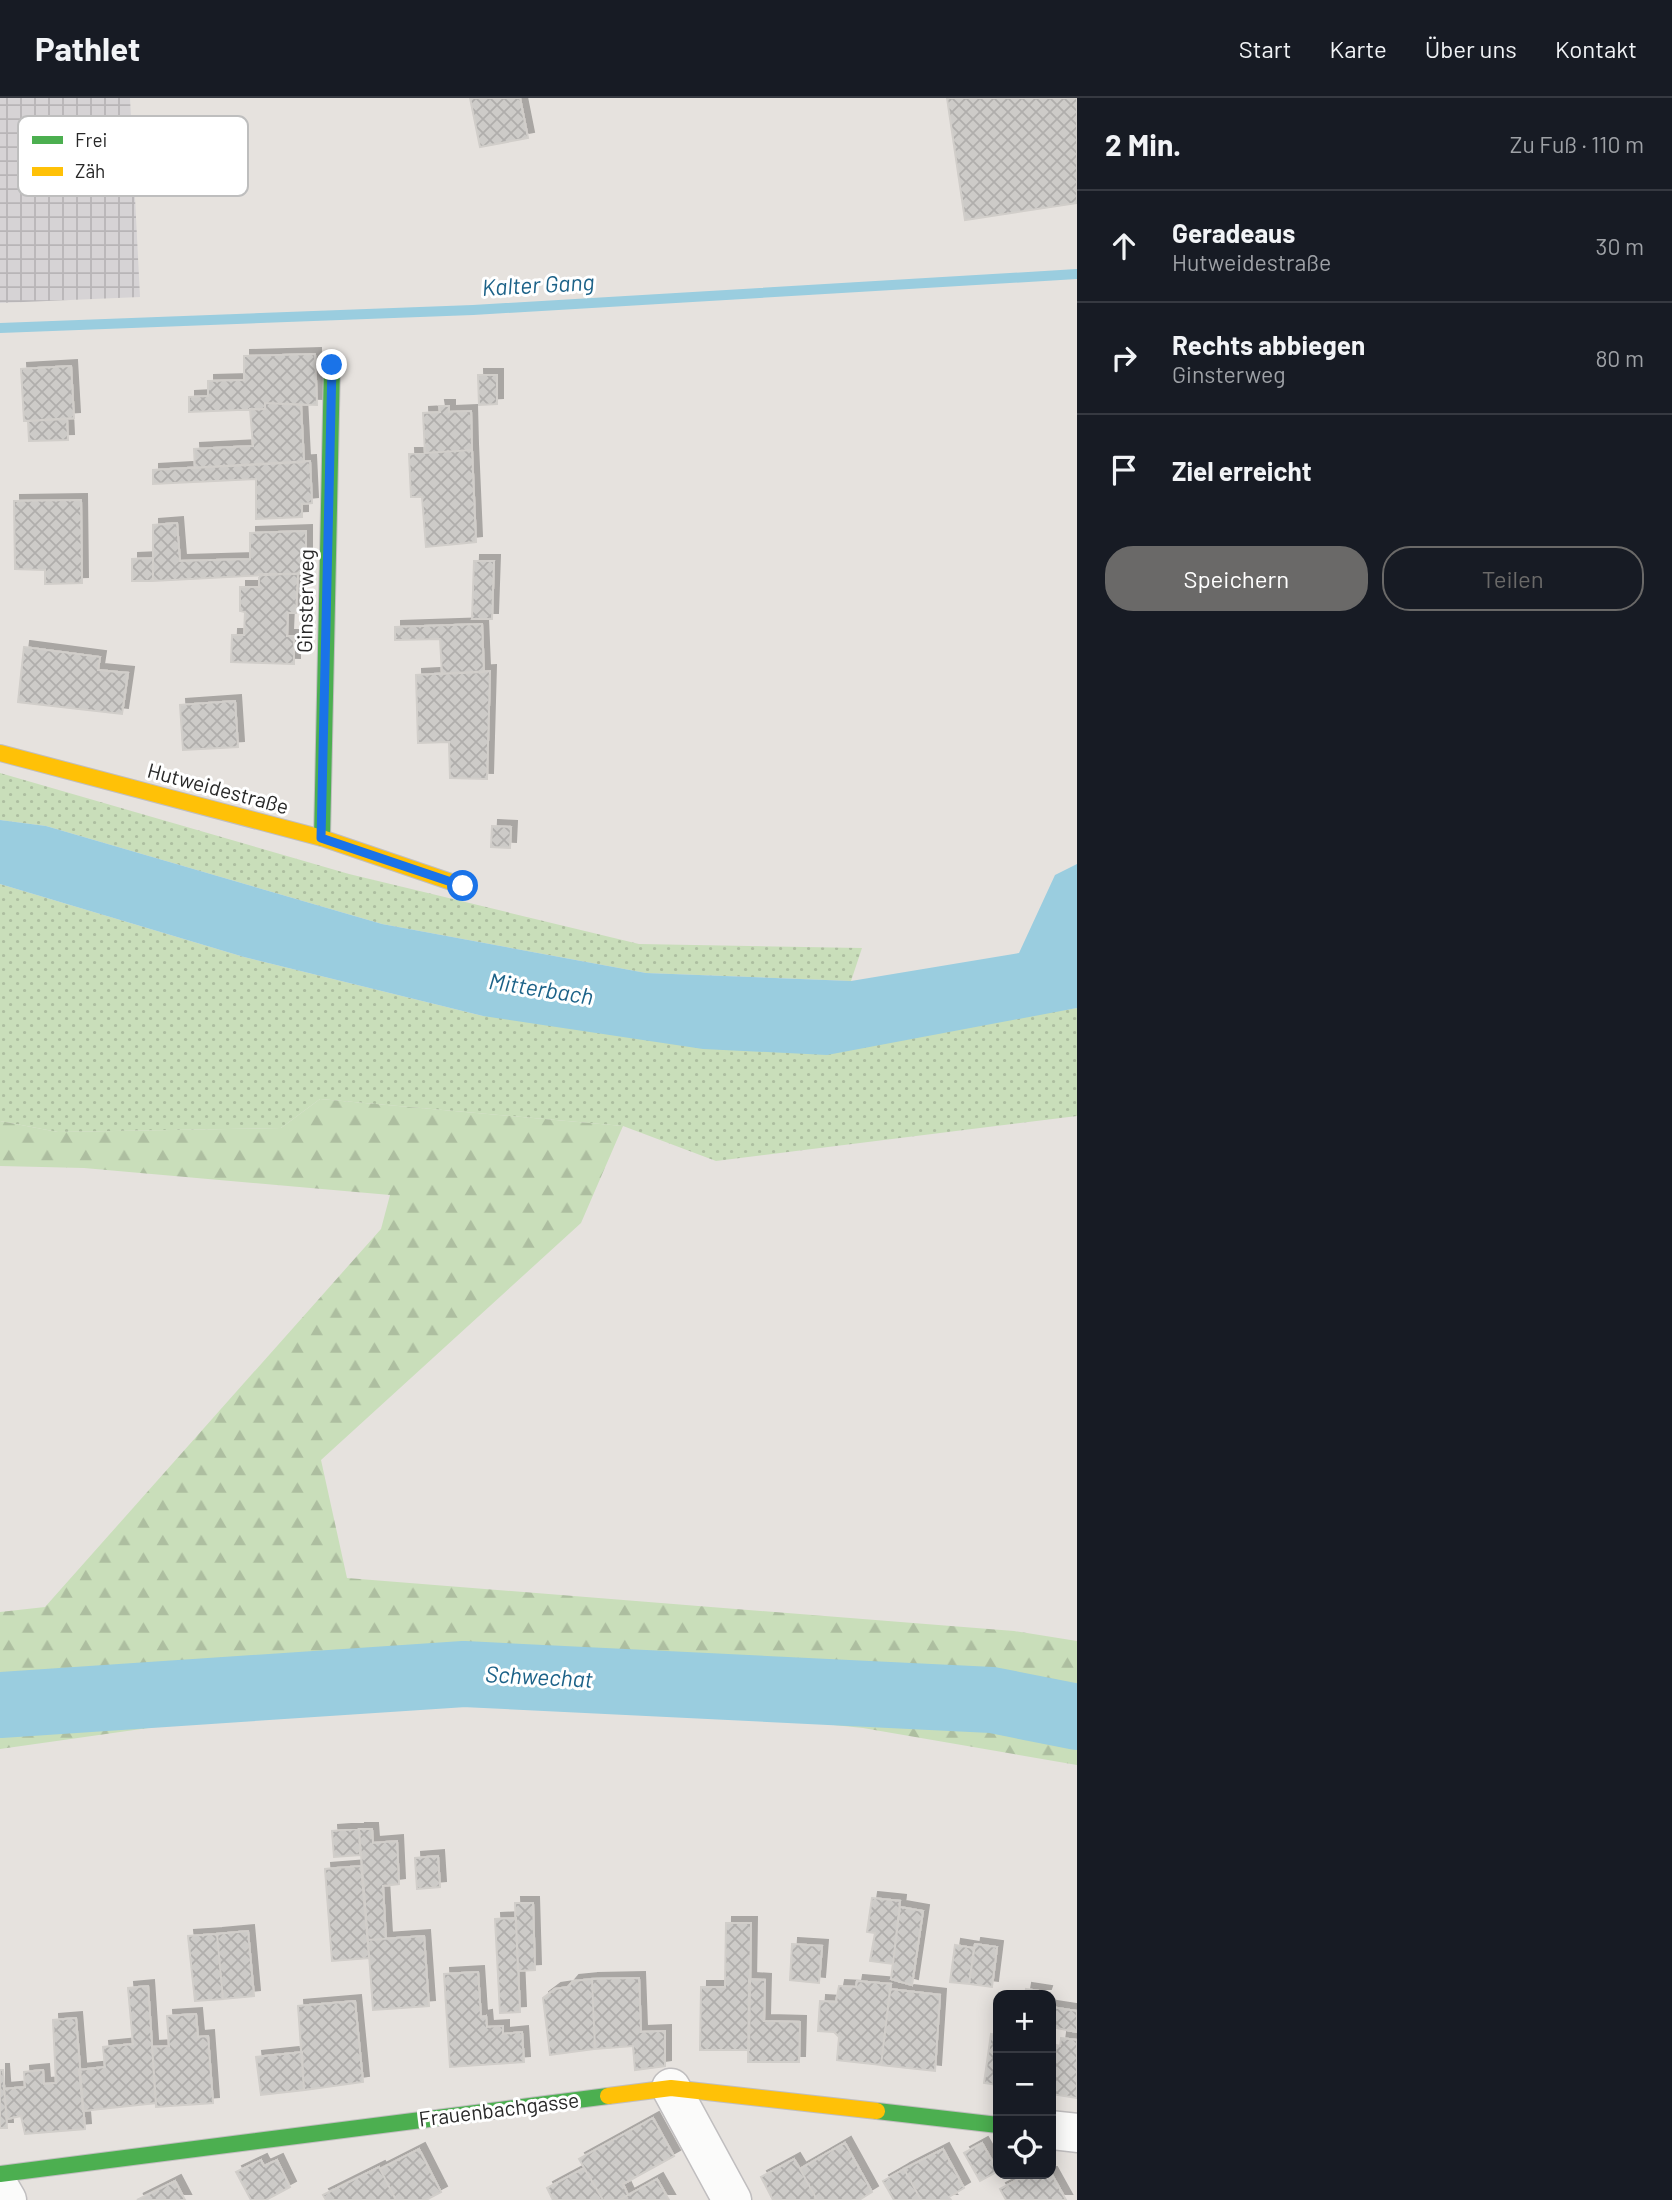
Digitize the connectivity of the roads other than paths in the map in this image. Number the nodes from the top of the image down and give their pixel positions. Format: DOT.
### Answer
graph roads {
  1 [pos="332,365"];
  2 [pos="0,753"];
  3 [pos="321,838"];
  4 [pos="463,886"];
  5 [pos="671,2088"];
  6 [pos="993,2123"];
  7 [pos="1056,2131"];
  8 [pos="1077,2133"];
  9 [pos="0,2174"];
  10 [pos="0,2188"];
  11 [pos="7,2200"];
  12 [pos="732,2200"];
  1 -- 3 [label="street, Ginsterweg"];
  2 -- 3 [label="street, Hutweidestraße"];
  3 -- 4 [label="street, Hutweidestraße"];
  5 -- 6 [label="street, Frauenbachgasse"];
  5 -- 9 [label="street, Frauenbachgasse"];
  5 -- 12 [label="street"];
  7 -- 8 [label="street"];
  10 -- 11 [label="street"];
}
